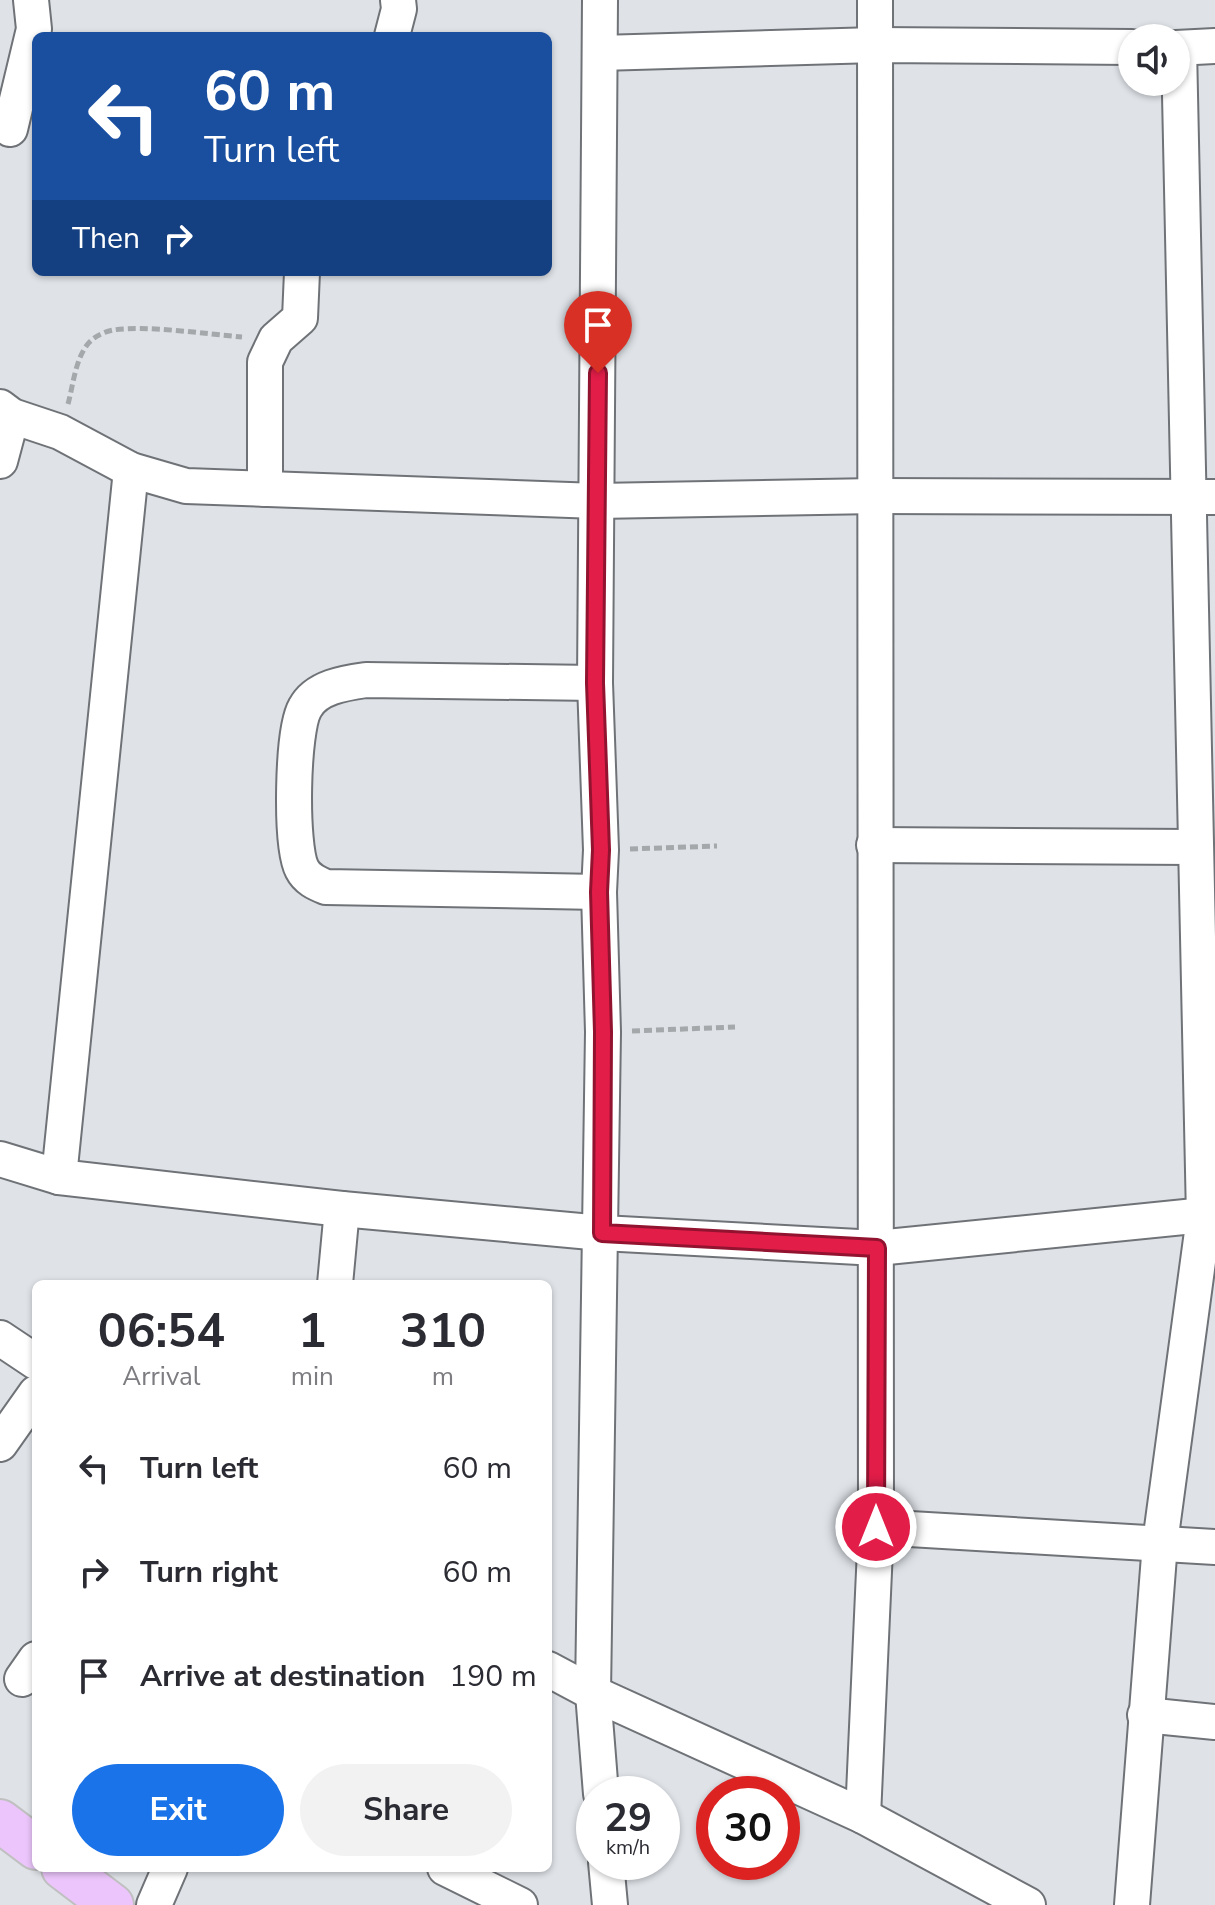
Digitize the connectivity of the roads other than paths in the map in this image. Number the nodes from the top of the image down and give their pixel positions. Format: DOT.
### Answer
graph roads {
  1 [pos="398,0"];
  2 [pos="600,0"];
  3 [pos="875,0"];
  4 [pos="36,2"];
  5 [pos="33,32"];
  6 [pos="393,32"];
  7 [pos="32,39"];
  8 [pos="876,45"];
  9 [pos="1215,46"];
  10 [pos="1118,47"];
  11 [pos="1190,47"];
  12 [pos="600,53"];
  13 [pos="1180,96"];
  14 [pos="15,128"];
  15 [pos="302,276"];
  16 [pos="6,412"];
  17 [pos="0,461"];
  18 [pos="131,470"];
  19 [pos="265,489"];
  20 [pos="876,496"];
  21 [pos="1201,497"];
  22 [pos="597,501"];
  23 [pos="595,683"];
  24 [pos="874,845"];
  25 [pos="1195,847"];
  26 [pos="599,892"];
  27 [pos="0,1159"];
  28 [pos="59,1177"];
  29 [pos="342,1209"];
  30 [pos="1209,1216"];
  31 [pos="602,1233"];
  32 [pos="877,1248"];
  33 [pos="335,1280"];
  34 [pos="0,1338"];
  35 [pos="32,1359"];
  36 [pos="32,1399"];
  37 [pos="0,1444"];
  38 [pos="876,1527"];
  39 [pos="1160,1543"];
  40 [pos="1215,1547"];
  41 [pos="552,1671"];
  42 [pos="593,1693"];
  43 [pos="1145,1715"];
  44 [pos="1215,1722"];
  45 [pos="600,1776"];
  46 [pos="863,1816"];
  47 [pos="0,1821"];
  48 [pos="32,1845"];
  49 [pos="68,1872"];
  50 [pos="168,1872"];
  51 [pos="453,1872"];
  52 [pos="608,1880"];
  53 [pos="112,1905"];
  54 [pos="154,1905"];
  55 [pos="520,1905"];
  56 [pos="610,1905"];
  57 [pos="1028,1905"];
  58 [pos="1132,1905"];
  1 -- 6 [label="street"];
  2 -- 12 [label="street"];
  3 -- 8 [label="street"];
  4 -- 5 [label="street"];
  7 -- 14 [label="street"];
  8 -- 10 [label="street"];
  8 -- 12 [label="street"];
  8 -- 20 [label="street"];
  9 -- 11 [label="street"];
  12 -- 22 [label="street"];
  13 -- 21 [label="street"];
  15 -- 19 [label="street"];
  16 -- 17 [label="street"];
  16 -- 18 [label="street"];
  18 -- 19 [label="street"];
  18 -- 28 [label="street"];
  19 -- 22 [label="street"];
  20 -- 21 [label="street"];
  20 -- 22 [label="street"];
  20 -- 24 [label="street"];
  21 -- 25 [label="street"];
  22 -- 23 [label="street"];
  23 -- 26 [label="street"];
  23 -- 26 [label="street"];
  24 -- 25 [label="street"];
  24 -- 32 [label="street"];
  25 -- 30 [label="street"];
  26 -- 31 [label="street"];
  27 -- 28 [label="street"];
  28 -- 29 [label="street"];
  29 -- 31 [label="street"];
  29 -- 33 [label="street"];
  30 -- 32 [label="street"];
  30 -- 39 [label="street"];
  31 -- 32 [label="street"];
  31 -- 42 [label="street"];
  32 -- 38 [label="street"];
  34 -- 35 [label="street"];
  36 -- 37 [label="street"];
  38 -- 39 [label="street"];
  38 -- 46 [label="street"];
  39 -- 40 [label="street"];
  39 -- 43 [label="street"];
  41 -- 42 [label="street"];
  42 -- 45 [label="street"];
  42 -- 46 [label="street"];
  43 -- 44 [label="street"];
  43 -- 58 [label="street"];
  46 -- 57 [label="street"];
  47 -- 48 [label="main road"];
  49 -- 53 [label="main road"];
  50 -- 54 [label="street"];
  51 -- 55 [label="street"];
  52 -- 56 [label="street"];
}
